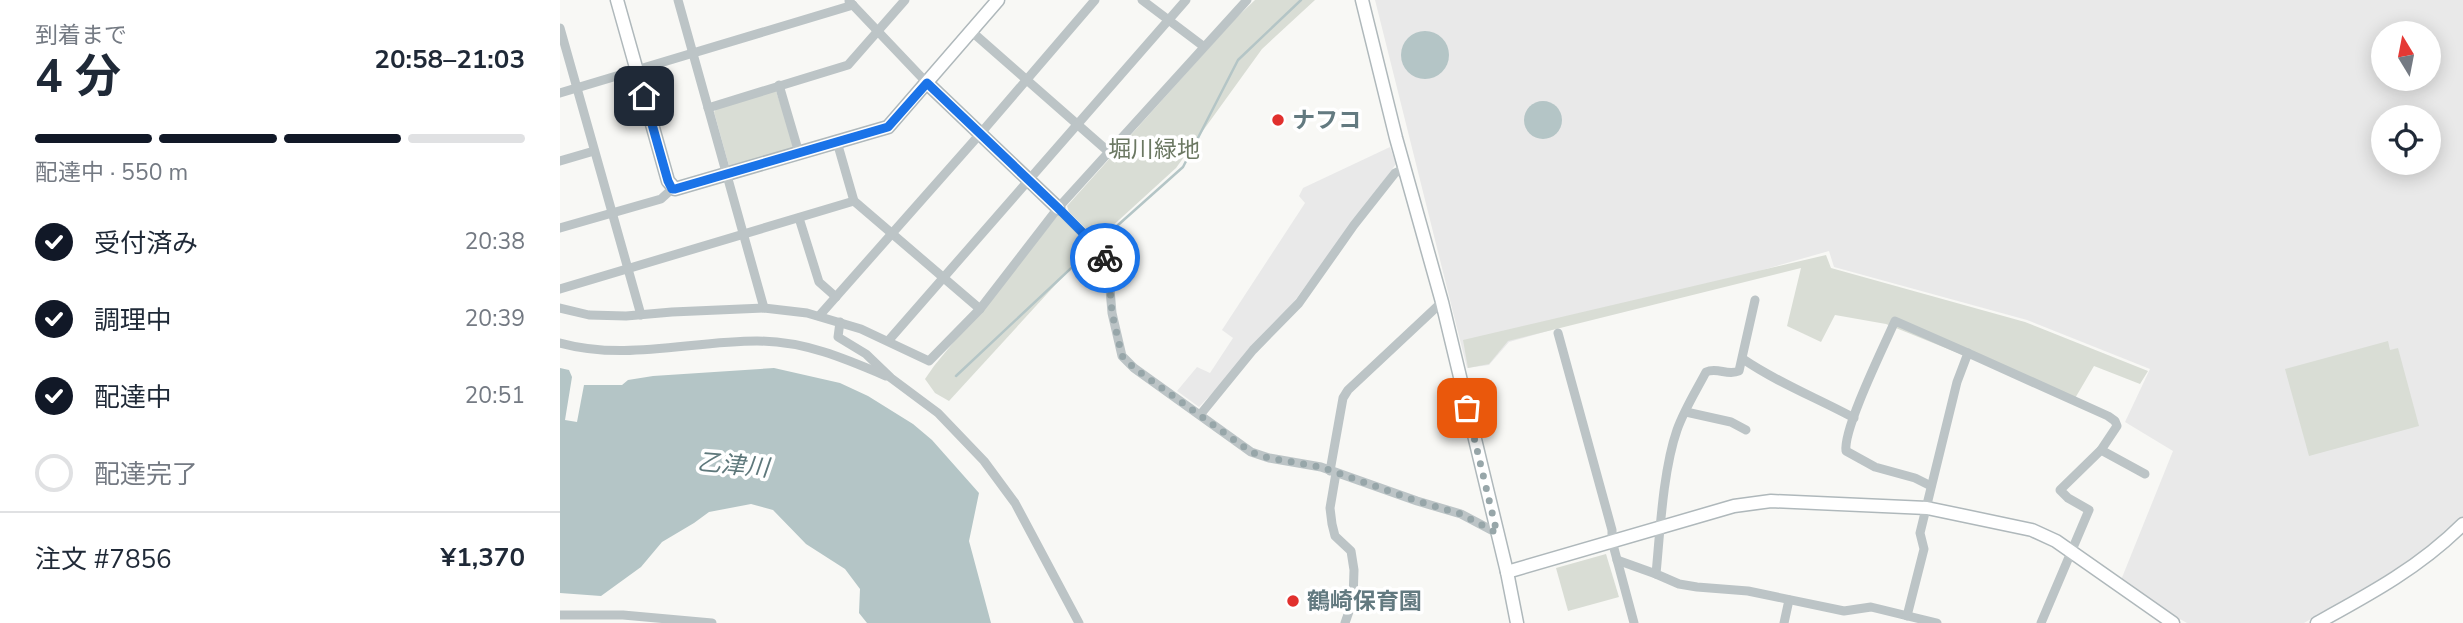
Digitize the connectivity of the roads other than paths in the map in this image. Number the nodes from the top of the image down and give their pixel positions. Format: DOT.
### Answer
graph roads {
  1 [pos="617,0"];
  2 [pos="678,0"];
  3 [pos="905,0"];
  4 [pos="998,0"];
  5 [pos="1095,0"];
  6 [pos="1142,0"];
  7 [pos="1186,0"];
  8 [pos="1247,0"];
  9 [pos="1362,0"];
  10 [pos="850,2"];
  11 [pos="1170,21"];
  12 [pos="560,28"];
  13 [pos="878,31"];
  14 [pos="971,31"];
  15 [pos="1203,46"];
  16 [pos="693,53"];
  17 [pos="637,69"];
  18 [pos="1026,79"];
  19 [pos="927,83"];
  20 [pos="779,85"];
  21 [pos="577,88"];
  22 [pos="560,93"];
  23 [pos="708,108"];
  24 [pos="1078,125"];
  25 [pos="981,134"];
  26 [pos="836,142"];
  27 [pos="594,151"];
  28 [pos="799,153"];
  29 [pos="1110,153"];
  30 [pos="560,161"];
  31 [pos="1406,168"];
  32 [pos="727,175"];
  33 [pos="1029,181"];
  34 [pos="672,189"];
  35 [pos="854,201"];
  36 [pos="1058,208"];
  37 [pos="611,213"];
  38 [pos="799,218"];
  39 [pos="560,228"];
  40 [pos="743,234"];
  41 [pos="892,234"];
  42 [pos="627,269"];
  43 [pos="944,278"];
  44 [pos="560,289"];
  45 [pos="836,297"];
  46 [pos="1755,300"];
  47 [pos="1442,302"];
  48 [pos="560,308"];
  49 [pos="764,309"];
  50 [pos="980,309"];
  51 [pos="640,315"];
  52 [pos="819,316"];
  53 [pos="840,322"];
  54 [pos="1558,333"];
  55 [pos="889,340"];
  56 [pos="560,343"];
  57 [pos="1968,353"];
  58 [pos="1743,359"];
  59 [pos="891,378"];
  60 [pos="1686,412"];
  61 [pos="1200,415"];
  62 [pos="1854,418"];
  63 [pos="1746,430"];
  64 [pos="2101,450"];
  65 [pos="1333,472"];
  66 [pos="2145,474"];
  67 [pos="1931,486"];
  68 [pos="1927,508"];
  69 [pos="2463,524"];
  70 [pos="1661,527"];
  71 [pos="1497,533"];
  72 [pos="1612,541"];
  73 [pos="2071,552"];
  74 [pos="1618,560"];
  75 [pos="1507,572"];
  76 [pos="1656,574"];
  77 [pos="1789,600"];
  78 [pos="560,615"];
  79 [pos="1907,616"];
  80 [pos="712,623"];
  81 [pos="1079,623"];
  82 [pos="1345,623"];
  83 [pos="1517,623"];
  84 [pos="1634,623"];
  85 [pos="1784,623"];
  86 [pos="1937,623"];
  87 [pos="2041,623"];
  88 [pos="2173,623"];
  89 [pos="2317,623"];
  1 -- 17 [label="street"];
  2 -- 16 [label="street"];
  3 -- 13 [label="street"];
  4 -- 14 [label="street"];
  5 -- 18 [label="street"];
  6 -- 11 [label="street"];
  7 -- 11 [label="street"];
  8 -- 15 [label="street"];
  9 -- 31 [label="street"];
  10 -- 13 [label="street"];
  10 -- 16 [label="street"];
  11 -- 15 [label="street"];
  11 -- 24 [label="street"];
  12 -- 21 [label="street"];
  13 -- 19 [label="street"];
  13 -- 20 [label="street"];
  14 -- 18 [label="street"];
  14 -- 19 [label="street"];
  15 -- 29 [label="street"];
  16 -- 17 [label="street"];
  16 -- 23 [label="street"];
  17 -- 21 [label="street"];
  17 -- 34 [label="street"];
  18 -- 24 [label="street"];
  18 -- 25 [label="street"];
  19 -- 25 [label="street"];
  19 -- 26 [label="street"];
  20 -- 23 [label="street"];
  20 -- 28 [label="street"];
  21 -- 22 [label="street"];
  21 -- 27 [label="street"];
  23 -- 32 [label="street"];
  24 -- 29 [label="street"];
  24 -- 33 [label="street"];
  25 -- 33 [label="street"];
  25 -- 41 [label="street"];
  26 -- 28 [label="street"];
  26 -- 35 [label="street"];
  27 -- 30 [label="street"];
  27 -- 37 [label="street"];
  28 -- 32 [label="street"];
  29 -- 36 [label="street"];
  31 -- 47 [label="street"];
  31 -- 61 [label="street"];
  32 -- 34 [label="street"];
  32 -- 40 [label="street"];
  33 -- 36 [label="street"];
  33 -- 43 [label="street"];
  34 -- 37 [label="street"];
  35 -- 38 [label="street"];
  35 -- 41 [label="street"];
  36 -- 50 [label="street"];
  36 -- 61 [label="street"];
  37 -- 39 [label="street"];
  37 -- 42 [label="street"];
  38 -- 40 [label="street"];
  38 -- 45 [label="street"];
  40 -- 42 [label="street"];
  40 -- 49 [label="street"];
  41 -- 43 [label="street"];
  41 -- 45 [label="street"];
  42 -- 44 [label="street"];
  42 -- 51 [label="street"];
  43 -- 50 [label="street"];
  43 -- 55 [label="street"];
  45 -- 52 [label="street"];
  46 -- 58 [label="street"];
  47 -- 65 [label="street"];
  47 -- 71 [label="street"];
  48 -- 51 [label="street"];
  49 -- 51 [label="street"];
  49 -- 52 [label="street"];
  50 -- 55 [label="street"];
  52 -- 53 [label="street"];
  53 -- 55 [label="street"];
  53 -- 59 [label="street"];
  54 -- 72 [label="street"];
  56 -- 59 [label="street"];
  57 -- 62 [label="street"];
  57 -- 64 [label="street"];
  57 -- 67 [label="street"];
  58 -- 60 [label="street"];
  58 -- 62 [label="street"];
  59 -- 81 [label="street"];
  60 -- 63 [label="street"];
  60 -- 70 [label="street"];
  61 -- 65 [label="street"];
  62 -- 67 [label="street"];
  64 -- 66 [label="street"];
  64 -- 73 [label="street"];
  65 -- 71 [label="street"];
  65 -- 82 [label="street"];
  67 -- 68 [label="street"];
  68 -- 70 [label="street"];
  68 -- 73 [label="street"];
  68 -- 79 [label="street"];
  69 -- 89 [label="street"];
  70 -- 72 [label="street"];
  70 -- 76 [label="street"];
  71 -- 75 [label="street"];
  72 -- 74 [label="street"];
  72 -- 75 [label="street"];
  73 -- 87 [label="street"];
  73 -- 88 [label="street"];
  74 -- 76 [label="street"];
  74 -- 84 [label="street"];
  75 -- 83 [label="street"];
  76 -- 77 [label="street"];
  77 -- 79 [label="street"];
  77 -- 85 [label="street"];
  78 -- 80 [label="street"];
  79 -- 86 [label="street"];
}
